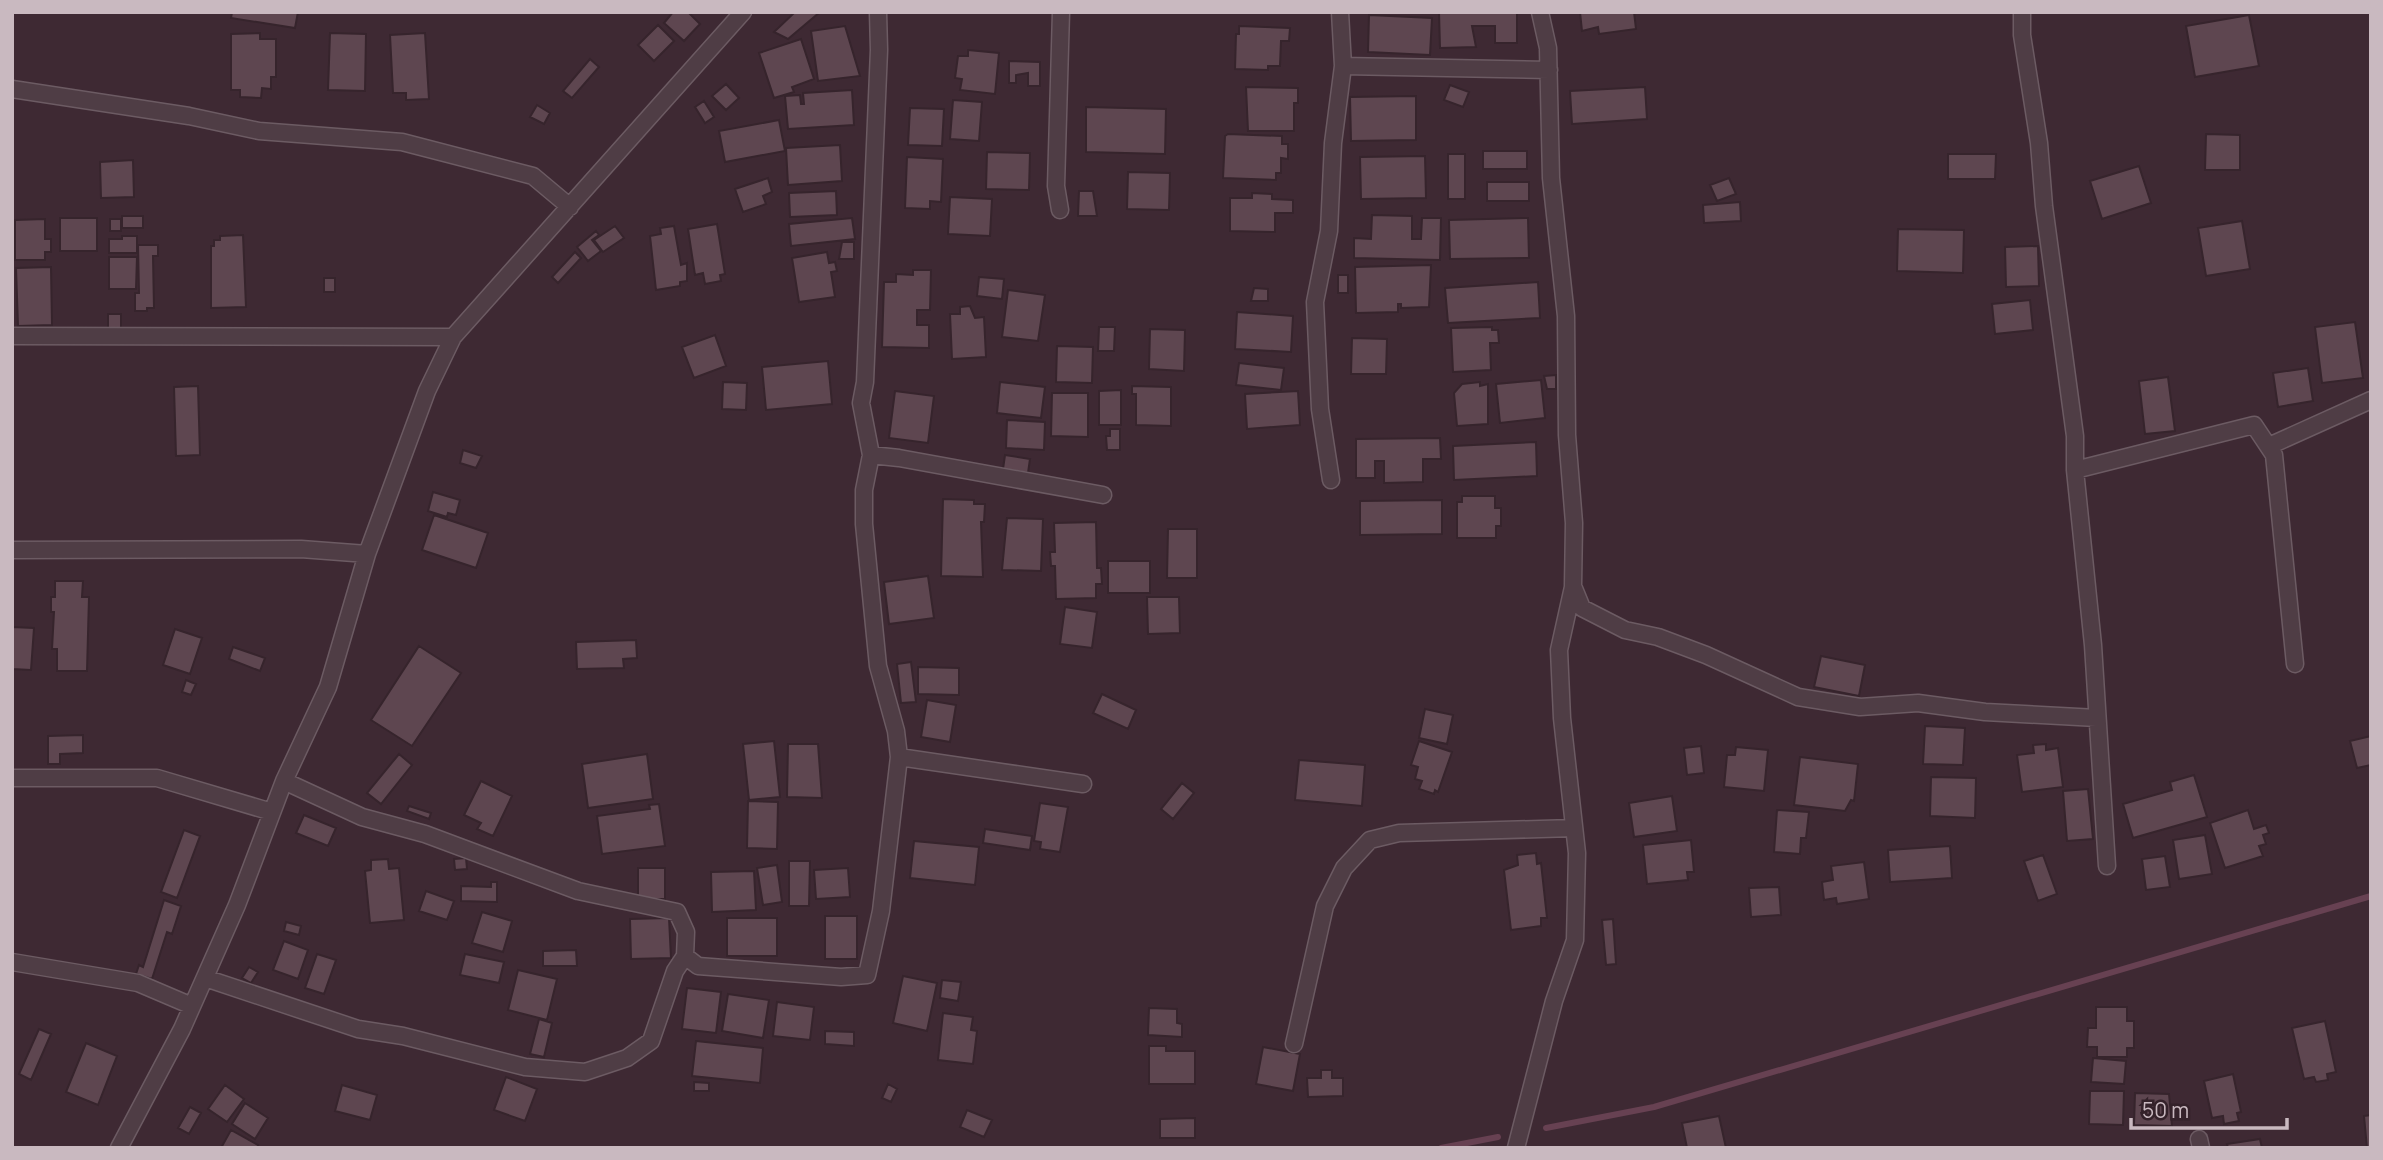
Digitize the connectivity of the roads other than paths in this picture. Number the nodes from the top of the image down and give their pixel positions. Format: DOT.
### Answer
graph roads {
  1 [pos="743,12"];
  2 [pos="878,12"];
  3 [pos="1061,12"];
  4 [pos="1340,12"];
  5 [pos="1540,12"];
  6 [pos="2022,12"];
  7 [pos="1343,66"];
  8 [pos="1549,70"];
  9 [pos="12,89"];
  10 [pos="570,207"];
  11 [pos="1060,210"];
  12 [pos="12,336"];
  13 [pos="453,337"];
  14 [pos="2371,400"];
  15 [pos="2269,446"];
  16 [pos="871,456"];
  17 [pos="2075,470"];
  18 [pos="1331,480"];
  19 [pos="1103,495"];
  20 [pos="12,550"];
  21 [pos="367,554"];
  22 [pos="1573,586"];
  23 [pos="2295,664"];
  24 [pos="2097,718"];
  25 [pos="899,757"];
  26 [pos="12,778"];
  27 [pos="284,781"];
  28 [pos="1083,784"];
  29 [pos="272,812"];
  30 [pos="1574,828"];
  31 [pos="2107,866"];
  32 [pos="685,956"];
  33 [pos="12,962"];
  34 [pos="205,978"];
  35 [pos="192,1006"];
  36 [pos="1294,1044"];
  37 [pos="120,1148"];
  38 [pos="1516,1148"];
  1 -- 10 [label="street"];
  2 -- 16 [label="street"];
  3 -- 11 [label="street"];
  4 -- 7 [label="street"];
  5 -- 8 [label="street"];
  6 -- 17 [label="street"];
  7 -- 8 [label="street"];
  7 -- 18 [label="street"];
  8 -- 22 [label="street"];
  9 -- 10 [label="street"];
  10 -- 13 [label="street"];
  12 -- 13 [label="street"];
  13 -- 21 [label="street"];
  14 -- 15 [label="street"];
  15 -- 17 [label="street"];
  15 -- 23 [label="street"];
  16 -- 19 [label="street"];
  16 -- 25 [label="street"];
  17 -- 24 [label="street"];
  20 -- 21 [label="street"];
  21 -- 27 [label="street"];
  22 -- 24 [label="street"];
  22 -- 30 [label="street"];
  24 -- 31 [label="street"];
  25 -- 28 [label="street"];
  25 -- 32 [label="street"];
  26 -- 29 [label="street"];
  27 -- 29 [label="street"];
  27 -- 32 [label="street"];
  29 -- 34 [label="street"];
  30 -- 36 [label="street"];
  30 -- 38 [label="street"];
  32 -- 34 [label="street"];
  33 -- 35 [label="street"];
  34 -- 35 [label="street"];
  35 -- 37 [label="street"];
}
